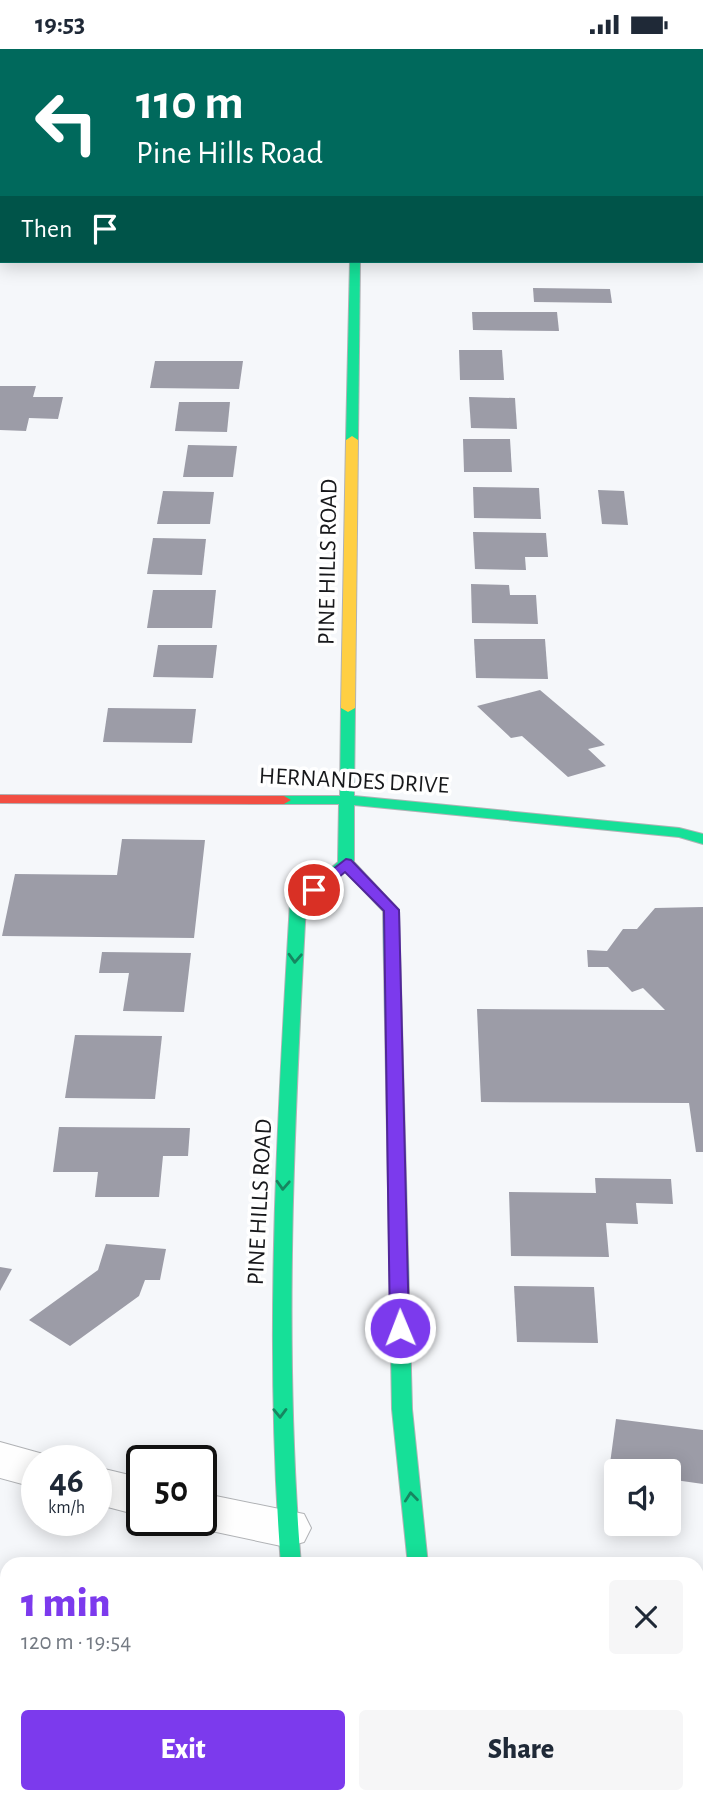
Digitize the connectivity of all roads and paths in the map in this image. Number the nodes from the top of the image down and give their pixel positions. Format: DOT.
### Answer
graph roads {
  1 [pos="355,263"];
  2 [pos="0,799"];
  3 [pos="347,800"];
  4 [pos="703,839"];
  5 [pos="346,863"];
  6 [pos="0,1460"];
  7 [pos="21,1466"];
  8 [pos="217,1518"];
  9 [pos="288,1546"];
  10 [pos="425,1557"];
  1 -- 3 [label="main road, PINE HILLS ROAD"];
  2 -- 3 [label="main road, HERNANDES DRIVE"];
  3 -- 4 [label="main road, HERNANDES DRIVE"];
  3 -- 5 [label="main road, PINE HILLS ROAD"];
  5 -- 9 [label="main road, PINE HILLS ROAD, one-way"];
  10 -- 5 [label="main road, one-way"];
  6 -- 7 [label="street"];
  8 -- 9 [label="street"];
}
